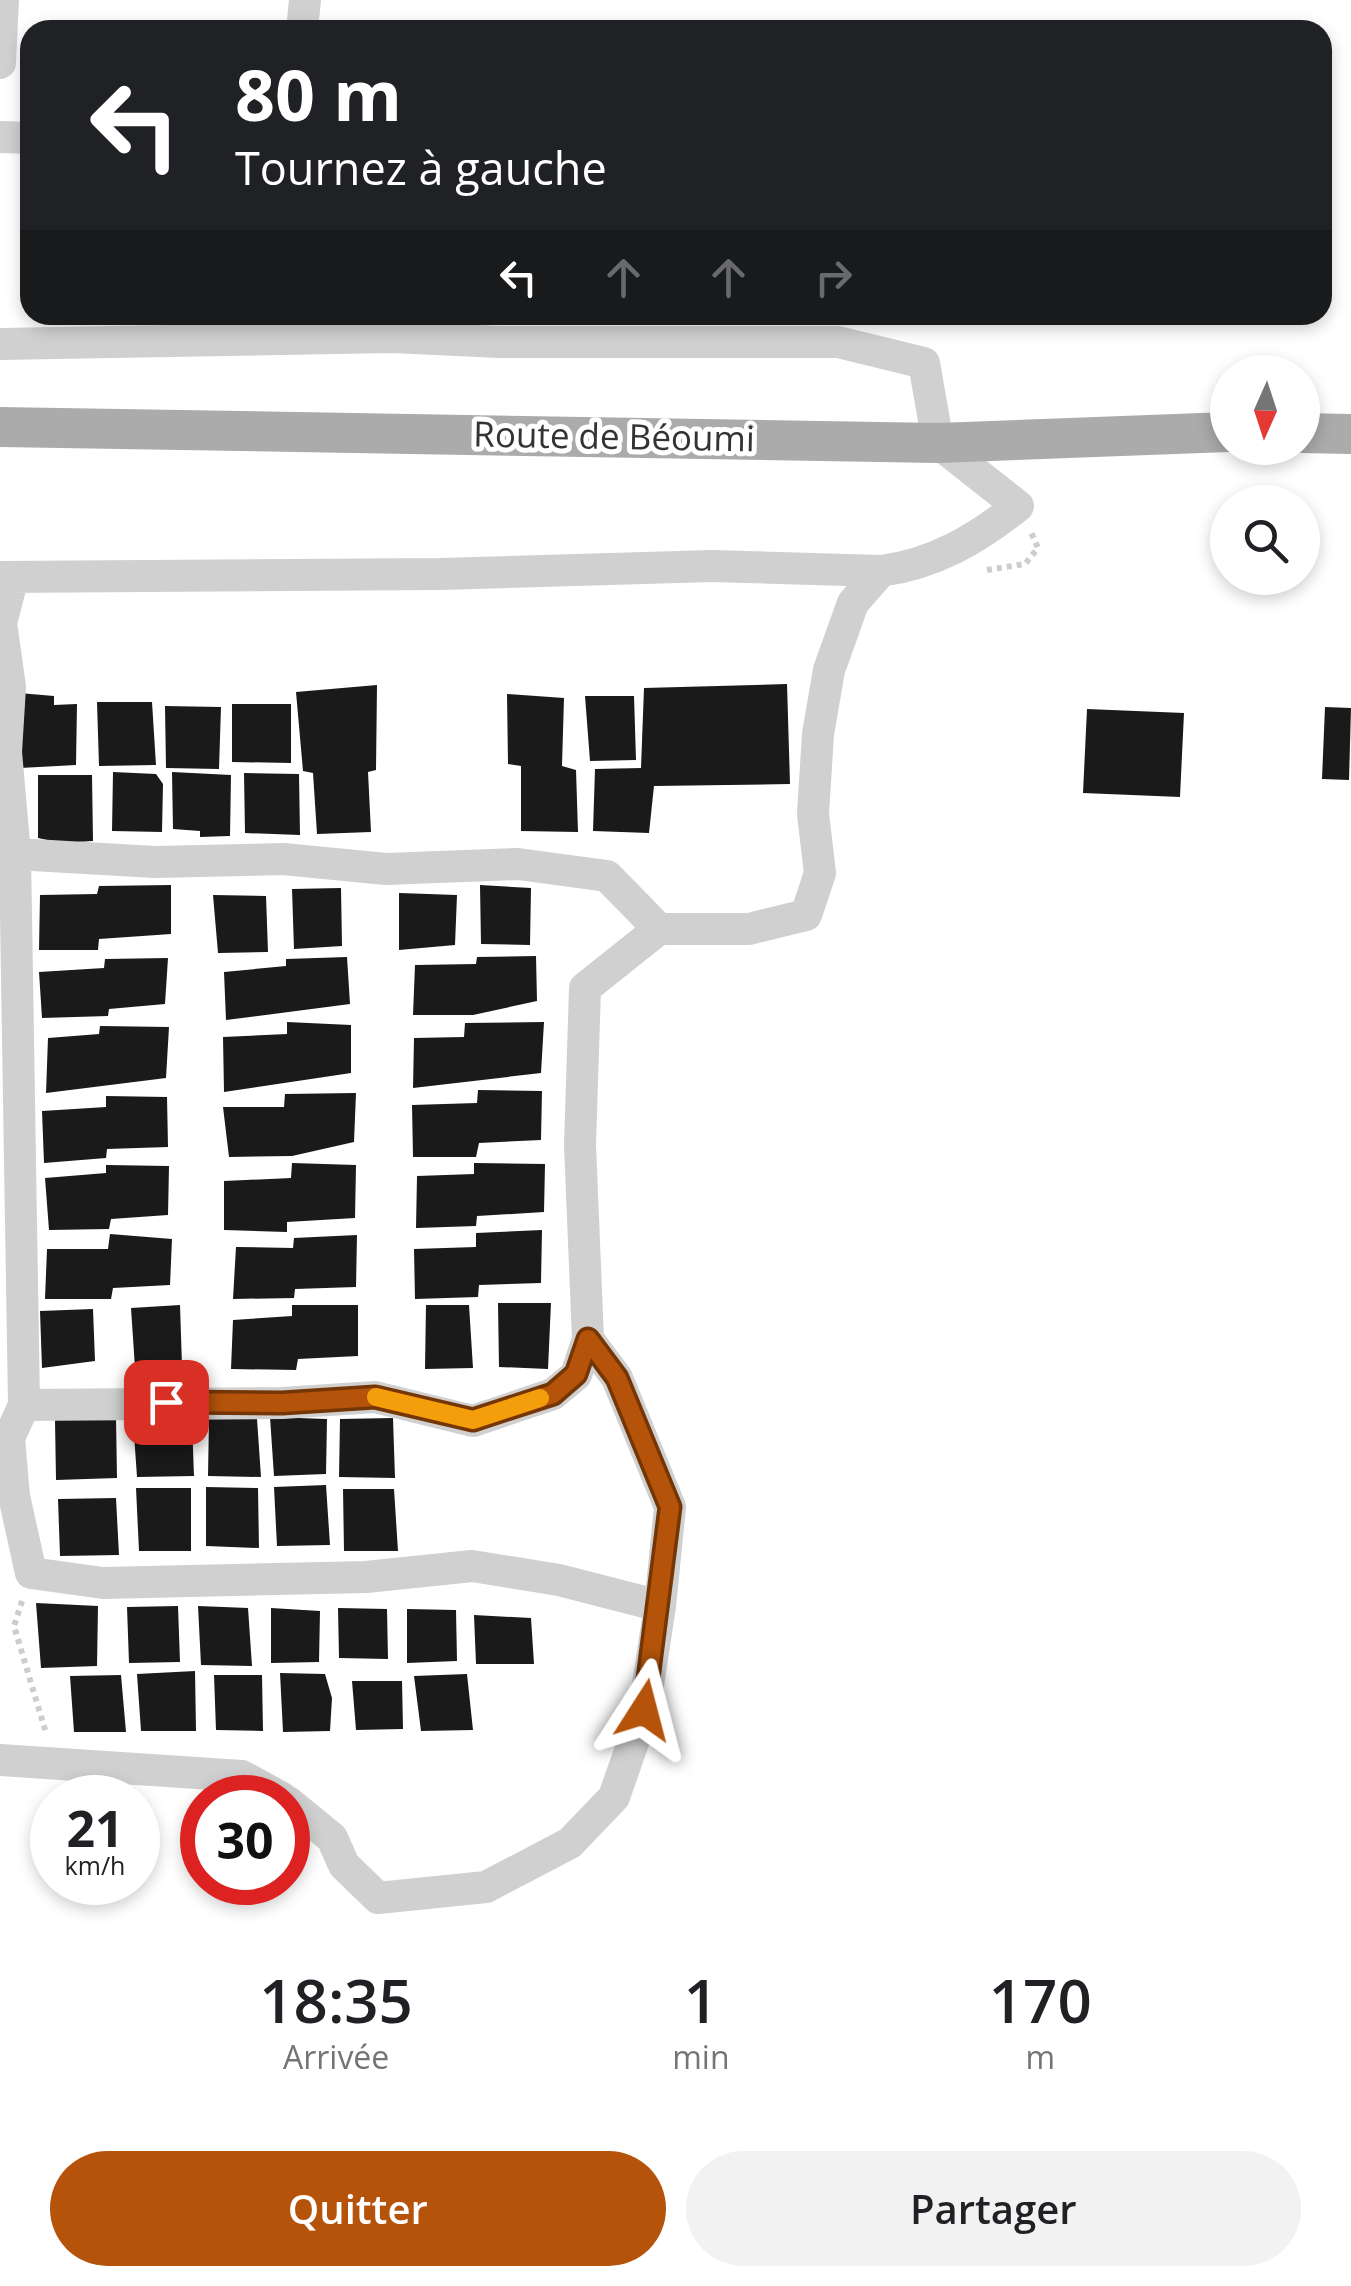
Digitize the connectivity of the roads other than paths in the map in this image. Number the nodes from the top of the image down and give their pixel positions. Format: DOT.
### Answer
graph roads {
  1 [pos="3,0"];
  2 [pos="0,62"];
  3 [pos="0,344"];
  4 [pos="0,427"];
  5 [pos="1210,433"];
  6 [pos="1320,433"];
  7 [pos="1351,434"];
  8 [pos="938,442"];
  9 [pos="880,571"];
  10 [pos="6,577"];
  11 [pos="15,854"];
  12 [pos="659,930"];
  13 [pos="588,1339"];
  14 [pos="24,1405"];
  15 [pos="660,1606"];
  16 [pos="0,1760"];
  17 [pos="229,1775"];
  18 [pos="310,1820"];
  1 -- 2 [label="street"];
  3 -- 8 [label="street"];
  4 -- 8 [label="main road, Route de Béoumi"];
  5 -- 8 [label="main road, Route de Béoumi"];
  6 -- 7 [label="main road"];
  8 -- 9 [label="street"];
  9 -- 10 [label="street"];
  9 -- 12 [label="street"];
  10 -- 11 [label="street"];
  11 -- 12 [label="street"];
  11 -- 14 [label="street"];
  12 -- 13 [label="street"];
  13 -- 14 [label="street"];
  13 -- 15 [label="street"];
  14 -- 15 [label="street"];
  15 -- 18 [label="street"];
  16 -- 17 [label="street"];
}
